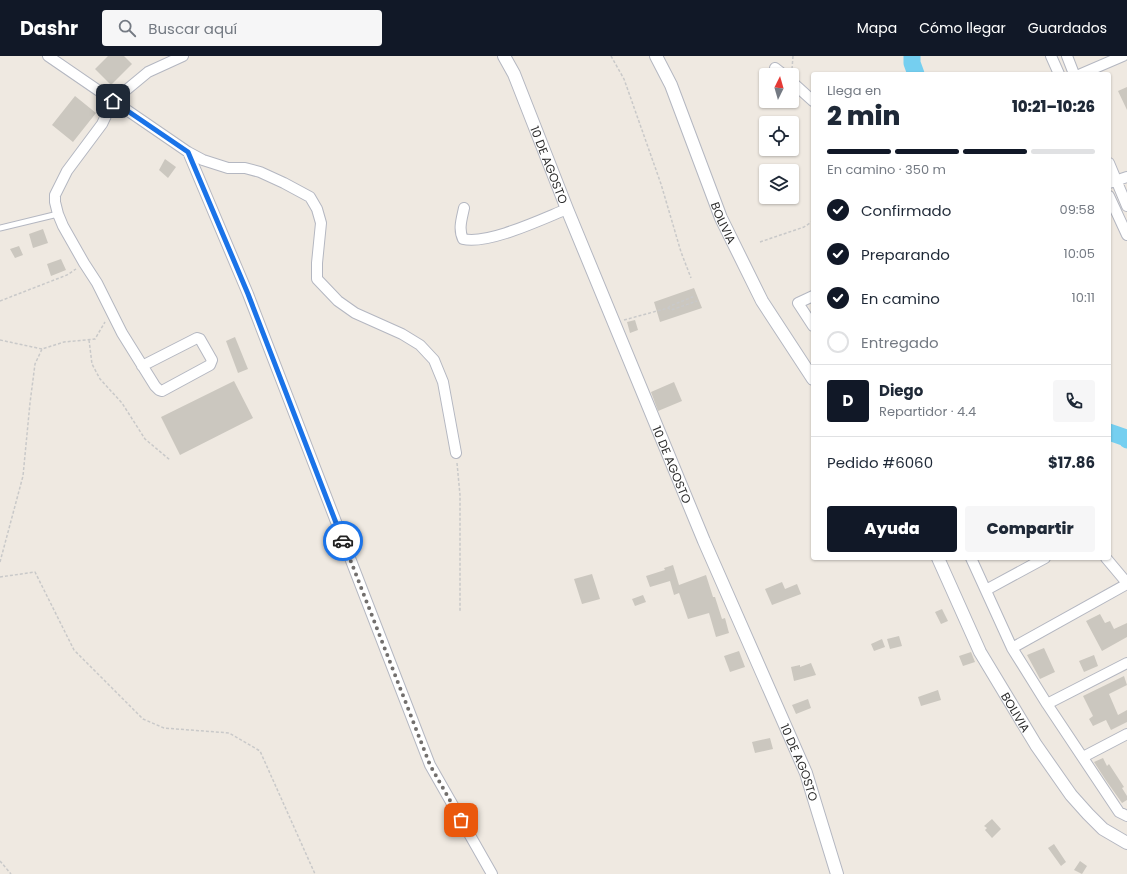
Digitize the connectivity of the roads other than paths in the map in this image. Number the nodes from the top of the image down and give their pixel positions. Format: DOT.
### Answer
graph roads {
  1 [pos="48,56"];
  2 [pos="183,56"];
  3 [pos="504,56"];
  4 [pos="656,56"];
  5 [pos="1051,56"];
  6 [pos="1067,56"];
  7 [pos="1123,56"];
  8 [pos="1058,72"];
  9 [pos="1073,72"];
  10 [pos="1086,72"];
  11 [pos="799,88"];
  12 [pos="811,99"];
  13 [pos="113,101"];
  14 [pos="188,152"];
  15 [pos="1127,177"];
  16 [pos="1112,182"];
  17 [pos="1111,200"];
  18 [pos="1127,206"];
  19 [pos="464,208"];
  20 [pos="567,209"];
  21 [pos="58,214"];
  22 [pos="0,228"];
  23 [pos="1127,235"];
  24 [pos="811,297"];
  25 [pos="811,323"];
  26 [pos="142,366"];
  27 [pos="811,376"];
  28 [pos="456,453"];
  29 [pos="939,560"];
  30 [pos="972,560"];
  31 [pos="1041,560"];
  32 [pos="1108,560"];
  33 [pos="1127,584"];
  34 [pos="986,590"];
  35 [pos="1012,648"];
  36 [pos="1127,663"];
  37 [pos="1047,704"];
  38 [pos="1127,734"];
  39 [pos="1083,757"];
  40 [pos="1124,812"];
  41 [pos="1127,843"];
  42 [pos="492,874"];
  43 [pos="837,874"];
  1 -- 13 [label="street"];
  2 -- 13 [label="street"];
  3 -- 20 [label="street, 10 DE AGOSTO"];
  4 -- 27 [label="street, BOLIVIA"];
  5 -- 8 [label="street"];
  6 -- 9 [label="street"];
  7 -- 10 [label="street"];
  11 -- 12 [label="street"];
  13 -- 14 [label="street"];
  13 -- 21 [label="street"];
  14 -- 28 [label="street"];
  14 -- 42 [label="street"];
  15 -- 16 [label="street"];
  16 -- 18 [label="street"];
  17 -- 23 [label="street"];
  19 -- 20 [label="street"];
  20 -- 43 [label="street, 10 DE AGOSTO"];
  21 -- 22 [label="lane"];
  21 -- 26 [label="street"];
  24 -- 25 [label="street"];
  26 -- 26 [label="street"];
  29 -- 41 [label="street, BOLIVIA"];
  30 -- 34 [label="street"];
  31 -- 34 [label="street"];
  32 -- 33 [label="street"];
  33 -- 35 [label="street"];
  34 -- 35 [label="street"];
  35 -- 37 [label="street"];
  36 -- 37 [label="street"];
  37 -- 39 [label="street"];
  38 -- 39 [label="street"];
  39 -- 40 [label="street"];
}
